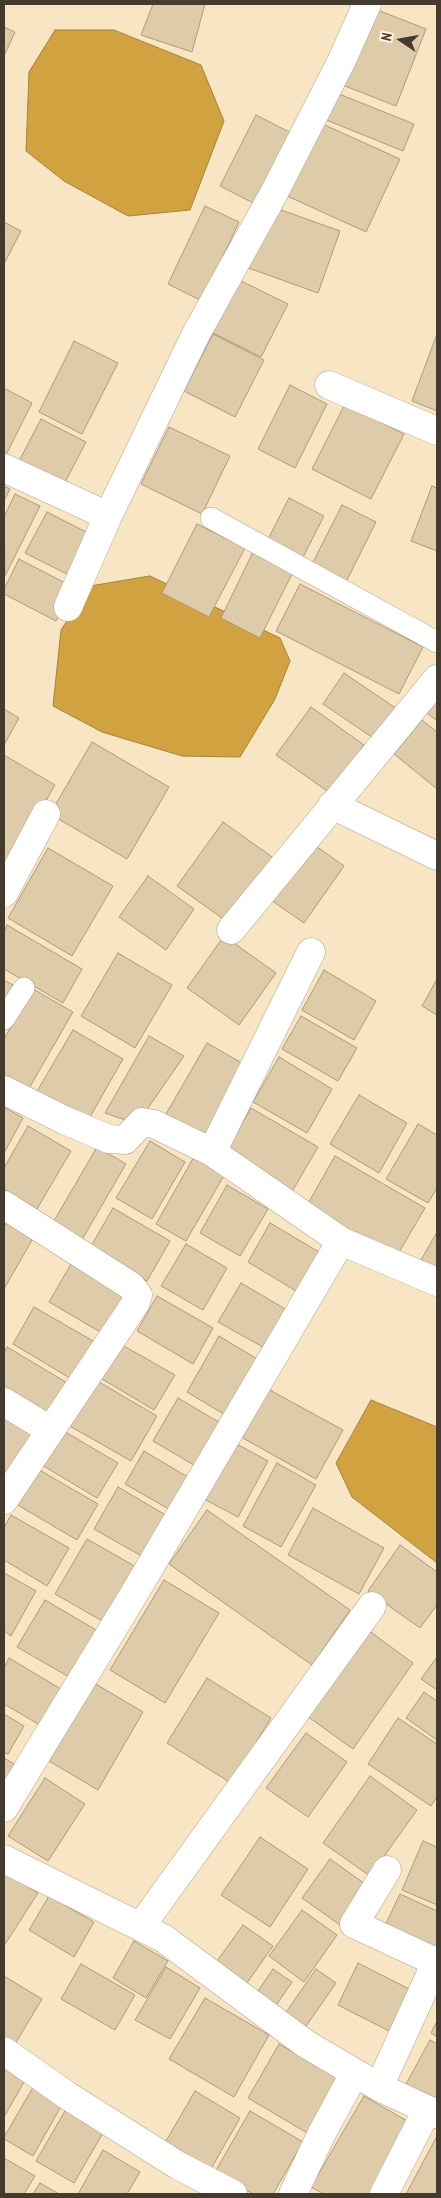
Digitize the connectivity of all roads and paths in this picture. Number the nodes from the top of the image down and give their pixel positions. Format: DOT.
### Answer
graph roads {
  1 [pos="367,4"];
  2 [pos="329,385"];
  3 [pos="437,431"];
  4 [pos="4,468"];
  5 [pos="108,516"];
  6 [pos="211,518"];
  7 [pos="68,607"];
  8 [pos="437,642"];
  9 [pos="437,679"];
  10 [pos="332,805"];
  11 [pos="46,814"];
  12 [pos="437,856"];
  13 [pos="4,893"];
  14 [pos="231,930"];
  15 [pos="311,952"];
  16 [pos="24,988"];
  17 [pos="4,1019"];
  18 [pos="4,1090"];
  19 [pos="212,1152"];
  20 [pos="4,1205"];
  21 [pos="341,1241"];
  22 [pos="437,1282"];
  23 [pos="4,1402"];
  24 [pos="50,1430"];
  25 [pos="4,1500"];
  26 [pos="372,1606"];
  27 [pos="4,1808"];
  28 [pos="4,1859"];
  29 [pos="387,1870"];
  30 [pos="141,1926"];
  31 [pos="437,1961"];
  32 [pos="4,2051"];
  33 [pos="354,2074"];
  34 [pos="380,2088"];
  35 [pos="432,2112"];
  36 [pos="233,2194"];
  37 [pos="293,2194"];
  38 [pos="384,2194"];
  1 -- 5 [label="street"];
  2 -- 3 [label="street"];
  4 -- 5 [label="street"];
  5 -- 7 [label="street"];
  6 -- 8 [label="lane"];
  9 -- 10 [label="street"];
  10 -- 12 [label="street"];
  10 -- 14 [label="street"];
  11 -- 13 [label="street"];
  15 -- 19 [label="street"];
  16 -- 17 [label="lane"];
  18 -- 19 [label="street"];
  19 -- 21 [label="street"];
  20 -- 24 [label="street"];
  21 -- 22 [label="street"];
  21 -- 27 [label="street"];
  23 -- 24 [label="street"];
  24 -- 25 [label="street"];
  26 -- 30 [label="street"];
  28 -- 30 [label="street"];
  29 -- 31 [label="street"];
  30 -- 33 [label="street"];
  31 -- 34 [label="street"];
  32 -- 36 [label="street"];
  33 -- 34 [label="street"];
  33 -- 37 [label="street"];
  34 -- 35 [label="street"];
  35 -- 38 [label="street"];
}
